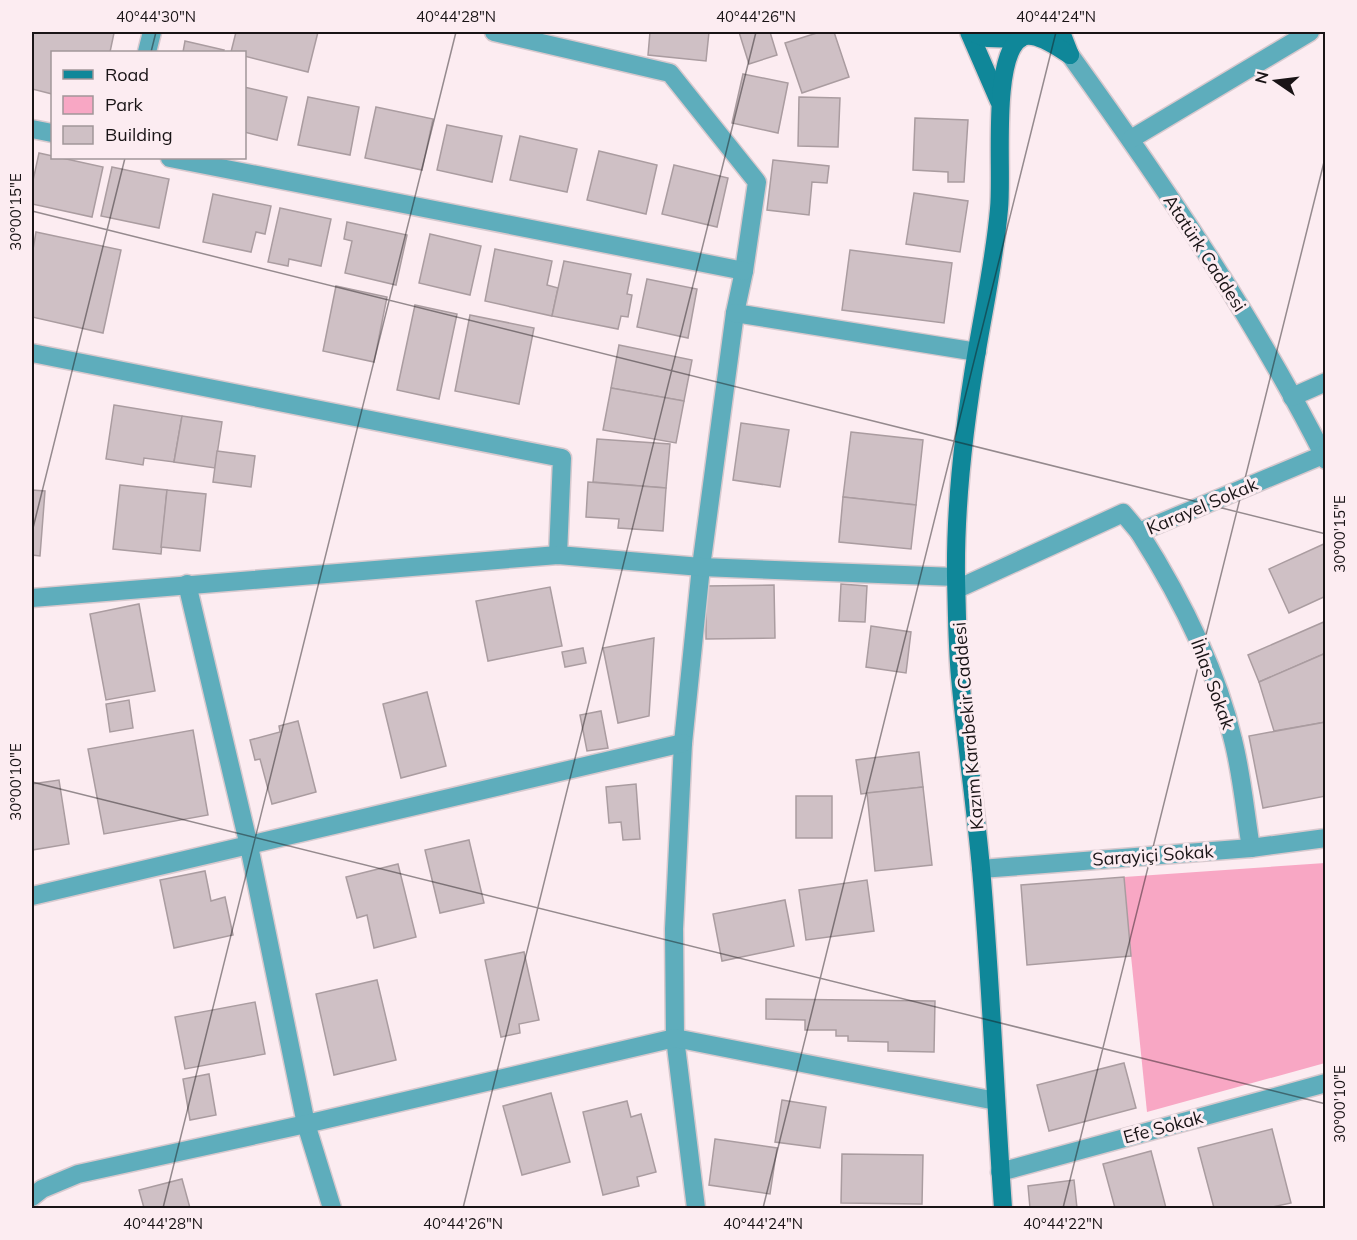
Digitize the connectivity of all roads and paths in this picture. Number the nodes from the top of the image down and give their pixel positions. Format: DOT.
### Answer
graph roads {
  1 [pos="152,32"];
  2 [pos="500,32"];
  3 [pos="970,32"];
  4 [pos="1061,32"];
  5 [pos="1310,32"];
  6 [pos="1027,35"];
  7 [pos="147,51"];
  8 [pos="1070,55"];
  9 [pos="999,101"];
  10 [pos="32,129"];
  11 [pos="51,133"];
  12 [pos="1131,139"];
  13 [pos="175,159"];
  14 [pos="744,271"];
  15 [pos="735,313"];
  16 [pos="977,352"];
  17 [pos="32,354"];
  18 [pos="1326,382"];
  19 [pos="1292,398"];
  20 [pos="1324,457"];
  21 [pos="1139,532"];
  22 [pos="558,555"];
  23 [pos="700,567"];
  24 [pos="957,583"];
  25 [pos="187,584"];
  26 [pos="32,598"];
  27 [pos="683,743"];
  28 [pos="1326,838"];
  29 [pos="249,846"];
  30 [pos="1251,848"];
  31 [pos="981,868"];
  32 [pos="32,896"];
  33 [pos="675,1038"];
  34 [pos="1326,1083"];
  35 [pos="996,1101"];
  36 [pos="306,1124"];
  37 [pos="1000,1172"];
  38 [pos="32,1197"];
  39 [pos="332,1209"];
  40 [pos="696,1209"];
  41 [pos="1003,1209"];
  1 -- 7 [label="street"];
  2 -- 14 [label="street"];
  3 -- 6 [label="street"];
  3 -- 9 [label="street"];
  4 -- 8 [label="street"];
  5 -- 12 [label="street"];
  6 -- 8 [label="street"];
  6 -- 9 [label="street"];
  8 -- 12 [label="street, Atatürk Caddesi"];
  9 -- 16 [label="street, Kazım Karabekir Caddesi"];
  10 -- 11 [label="street"];
  12 -- 19 [label="street, Atatürk Caddesi"];
  13 -- 14 [label="street"];
  14 -- 15 [label="street"];
  15 -- 16 [label="street"];
  15 -- 23 [label="street"];
  16 -- 24 [label="street, Kazım Karabekir Caddesi"];
  17 -- 22 [label="street"];
  18 -- 19 [label="street"];
  19 -- 20 [label="street, Atatürk Caddesi"];
  20 -- 21 [label="street, Karayel Sokak"];
  21 -- 24 [label="street, Karayel Sokak"];
  21 -- 30 [label="street, İhlas Sokak"];
  22 -- 23 [label="street"];
  22 -- 25 [label="street"];
  23 -- 24 [label="street"];
  23 -- 27 [label="street"];
  24 -- 31 [label="street, Kazım Karabekir Caddesi"];
  25 -- 26 [label="street"];
  25 -- 29 [label="street"];
  27 -- 29 [label="street"];
  27 -- 33 [label="street"];
  28 -- 30 [label="street, Sarayiçi Sokak"];
  29 -- 32 [label="street"];
  29 -- 36 [label="street"];
  30 -- 31 [label="street, Sarayiçi Sokak"];
  31 -- 35 [label="street, Kazım Karabekir Caddesi"];
  33 -- 35 [label="street"];
  33 -- 36 [label="street"];
  33 -- 40 [label="street"];
  34 -- 37 [label="street, Efe Sokak"];
  35 -- 37 [label="street, Kazım Karabekir Caddesi"];
  36 -- 38 [label="street"];
  36 -- 39 [label="street"];
  37 -- 41 [label="street, Kazım Karabekir Caddesi"];
}
